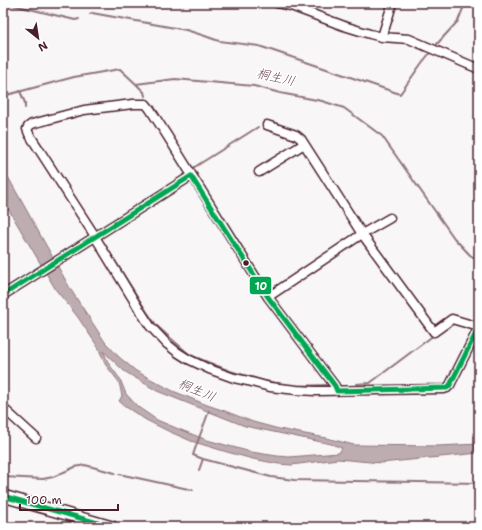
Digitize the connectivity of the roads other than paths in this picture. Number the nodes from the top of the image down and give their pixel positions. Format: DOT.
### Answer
graph roads {
  1 [pos="277,3"];
  2 [pos="393,3"];
  3 [pos="292,4"];
  4 [pos="382,37"];
  5 [pos="479,69"];
  6 [pos="267,125"];
  7 [pos="304,144"];
  8 [pos="259,172"];
  9 [pos="192,176"];
  10 [pos="390,218"];
  11 [pos="362,234"];
  12 [pos="6,293"];
  13 [pos="268,297"];
  14 [pos="479,327"];
  15 [pos="337,391"];
  16 [pos="3,408"];
  17 [pos="36,438"];
  18 [pos="3,496"];
  19 [pos="112,527"];
  1 -- 3 [label="street"];
  2 -- 4 [label="street"];
  3 -- 4 [label="street"];
  4 -- 5 [label="street"];
  6 -- 7 [label="street"];
  7 -- 8 [label="street"];
  7 -- 11 [label="street"];
  9 -- 12 [label="street"];
  9 -- 13 [label="street"];
  9 -- 15 [label="street"];
  10 -- 11 [label="street"];
  11 -- 13 [label="street"];
  11 -- 14 [label="street"];
  13 -- 15 [label="street"];
  14 -- 15 [label="street"];
  16 -- 17 [label="street"];
  18 -- 19 [label="main road"];
}
